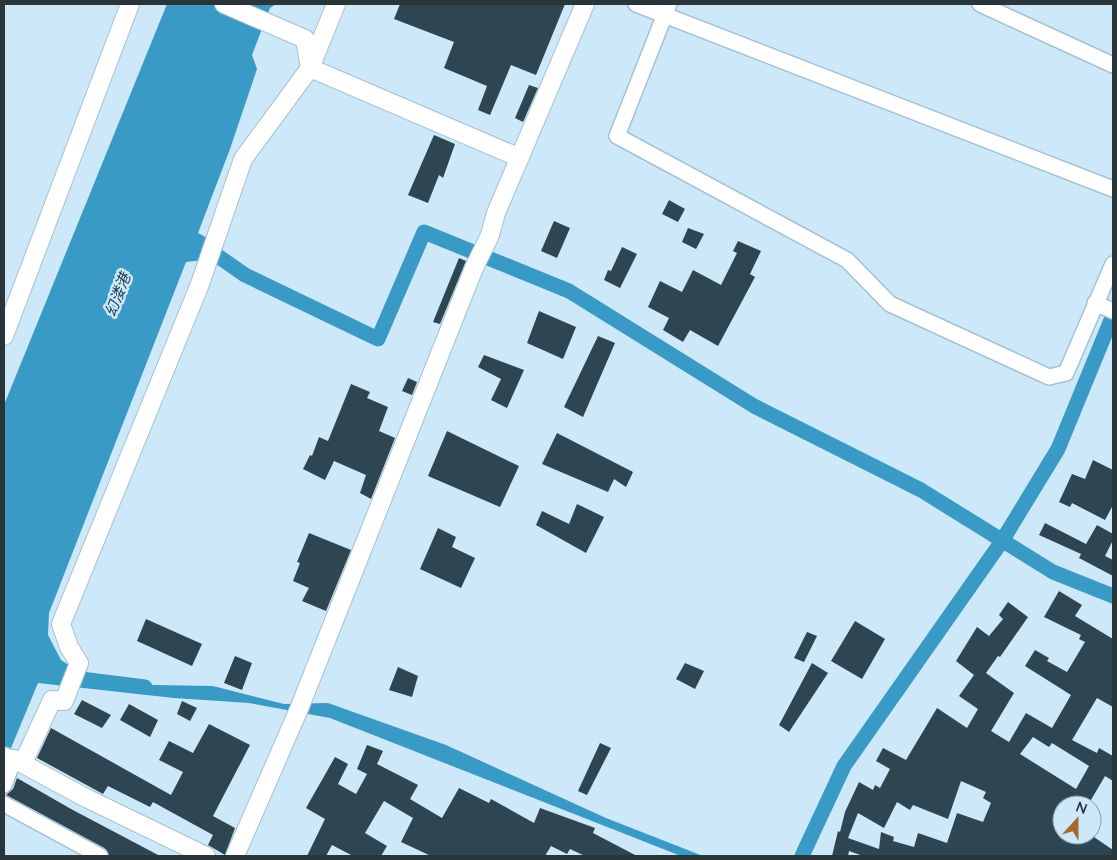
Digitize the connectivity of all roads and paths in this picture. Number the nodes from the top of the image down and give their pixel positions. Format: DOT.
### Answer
graph roads {
  1 [pos="130,4"];
  2 [pos="224,4"];
  3 [pos="336,4"];
  4 [pos="585,4"];
  5 [pos="593,4"];
  6 [pos="636,4"];
  7 [pos="980,4"];
  8 [pos="667,9"];
  9 [pos="566,53"];
  10 [pos="1113,65"];
  11 [pos="310,68"];
  12 [pos="520,158"];
  13 [pos="1113,189"];
  14 [pos="1113,264"];
  15 [pos="1095,303"];
  16 [pos="1113,311"];
  17 [pos="4,336"];
  18 [pos="14,759"];
  19 [pos="4,784"];
  20 [pos="4,804"];
  21 [pos="100,856"];
  22 [pos="206,856"];
  23 [pos="235,856"];
  1 -- 17 [label="street"];
  2 -- 11 [label="street"];
  3 -- 11 [label="street"];
  4 -- 9 [label="street"];
  5 -- 9 [label="street"];
  6 -- 8 [label="street"];
  7 -- 10 [label="street"];
  8 -- 13 [label="street"];
  8 -- 15 [label="street"];
  9 -- 12 [label="street"];
  11 -- 12 [label="street"];
  11 -- 18 [label="street"];
  12 -- 23 [label="street"];
  14 -- 15 [label="street"];
  15 -- 16 [label="street"];
  18 -- 19 [label="street"];
  18 -- 22 [label="street"];
  20 -- 21 [label="street"];
}
